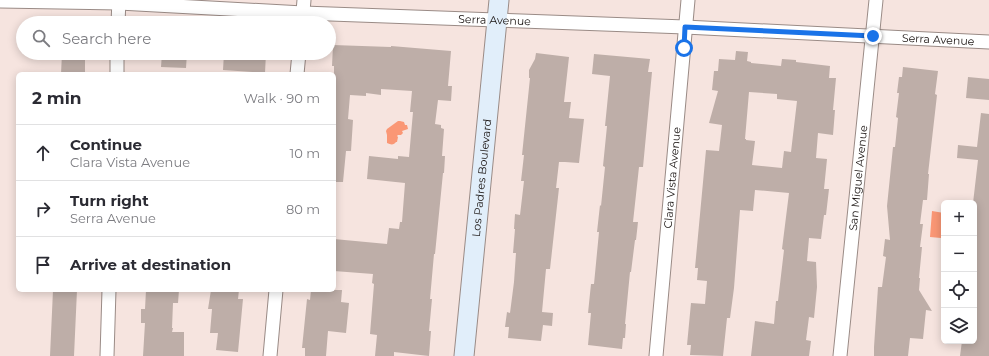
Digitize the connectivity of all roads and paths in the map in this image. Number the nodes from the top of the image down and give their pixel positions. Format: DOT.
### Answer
graph roads {
  1 [pos="499,0"];
  2 [pos="688,0"];
  3 [pos="876,0"];
  4 [pos="0,1"];
  5 [pos="119,2"];
  6 [pos="303,12"];
  7 [pos="118,16"];
  8 [pos="497,20"];
  9 [pos="685,27"];
  10 [pos="873,36"];
  11 [pos="989,42"];
  12 [pos="117,60"];
  13 [pos="298,60"];
  14 [pos="117,72"];
  15 [pos="297,72"];
  16 [pos="109,292"];
  17 [pos="276,292"];
  18 [pos="107,356"];
  19 [pos="270,356"];
  20 [pos="464,356"];
  21 [pos="656,356"];
  22 [pos="840,356"];
  1 -- 8 [label="street, Los Padres Boulevard"];
  2 -- 9 [label="street, Clara Vista Avenue"];
  3 -- 10 [label="street, San Miguel Avenue"];
  4 -- 5 [label="street, Serra Avenue"];
  5 -- 6 [label="street, Serra Avenue"];
  5 -- 7 [label="street"];
  6 -- 8 [label="street, Serra Avenue"];
  8 -- 9 [label="street, Serra Avenue"];
  8 -- 20 [label="street, Los Padres Boulevard"];
  9 -- 10 [label="street, Serra Avenue"];
  9 -- 21 [label="street, Clara Vista Avenue"];
  10 -- 11 [label="street, Serra Avenue"];
  10 -- 22 [label="street, San Miguel Avenue"];
  12 -- 14 [label="street"];
  13 -- 15 [label="street"];
  16 -- 18 [label="street"];
  17 -- 19 [label="street"];
}
